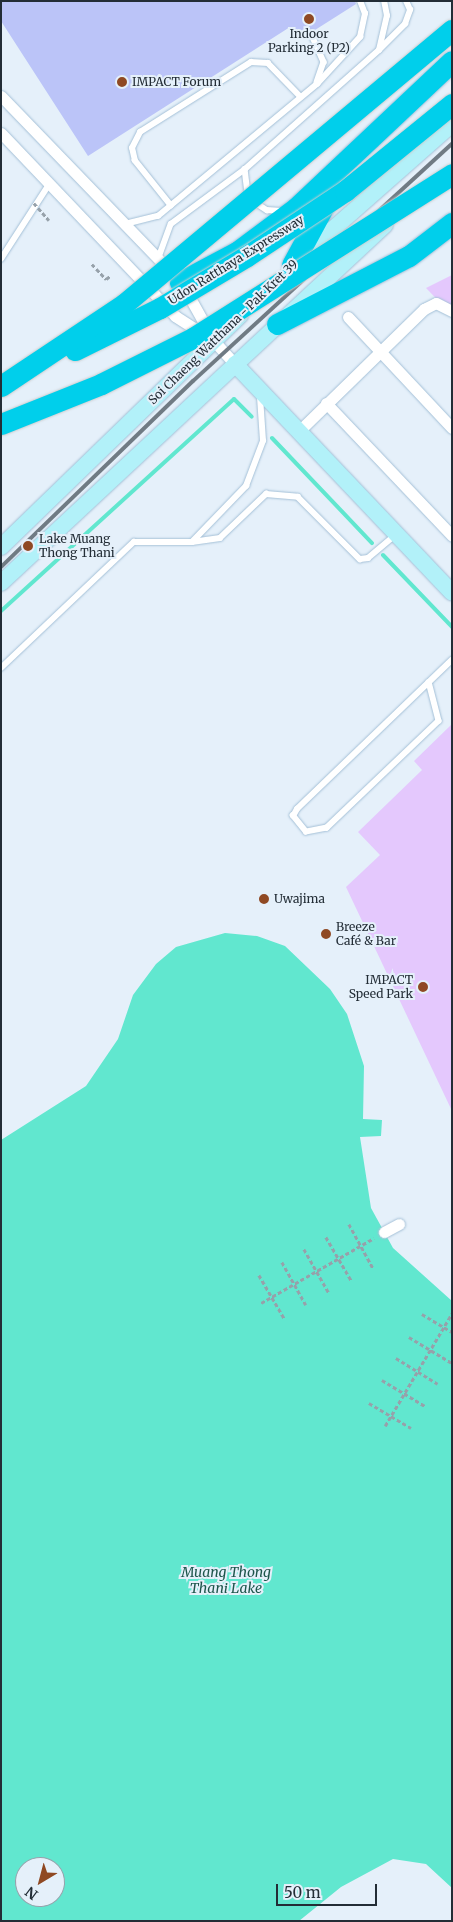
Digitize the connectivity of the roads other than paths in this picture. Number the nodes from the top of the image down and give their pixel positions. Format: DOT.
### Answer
graph roads {
  1 [pos="360,1"];
  2 [pos="384,1"];
  3 [pos="406,1"];
  4 [pos="452,30"];
  5 [pos="311,33"];
  6 [pos="379,50"];
  7 [pos="452,61"];
  8 [pos="317,84"];
  9 [pos="1,96"];
  10 [pos="301,97"];
  11 [pos="452,104"];
  12 [pos="452,124"];
  13 [pos="1,133"];
  14 [pos="357,154"];
  15 [pos="452,163"];
  16 [pos="245,169"];
  17 [pos="452,174"];
  18 [pos="50,184"];
  19 [pos="171,206"];
  20 [pos="296,208"];
  21 [pos="452,222"];
  22 [pos="123,224"];
  23 [pos="1,259"];
  24 [pos="158,259"];
  25 [pos="292,265"];
  26 [pos="180,282"];
  27 [pos="452,311"];
  28 [pos="348,317"];
  29 [pos="277,324"];
  30 [pos="214,341"];
  31 [pos="377,350"];
  32 [pos="235,364"];
  33 [pos="1,386"];
  34 [pos="260,390"];
  35 [pos="326,403"];
  36 [pos="1,424"];
  37 [pos="452,428"];
  38 [pos="299,431"];
  39 [pos="396,534"];
  40 [pos="452,536"];
  41 [pos="192,542"];
  42 [pos="1,547"];
  43 [pos="1,583"];
  44 [pos="452,593"];
  45 [pos="450,664"];
  46 [pos="1,668"];
  47 [pos="429,682"];
  48 [pos="399,1224"];
  49 [pos="384,1232"];
  1 -- 8 [label="lane"];
  2 -- 6 [label="lane"];
  3 -- 6 [label="lane"];
  4 -- 33 [label="highway, bridge"];
  5 -- 8 [label="lane"];
  6 -- 16 [label="lane"];
  7 -- 14 [label="highway"];
  8 -- 10 [label="lane"];
  9 -- 22 [label="street"];
  10 -- 19 [label="lane"];
  10 -- 19 [label="lane"];
  11 -- 33 [label="highway, Udon Ratthaya Expressway, bridge"];
  12 -- 25 [label="main road, Soi Chaeng Watthana - Pak Kret 39"];
  13 -- 18 [label="street"];
  14 -- 20 [label="highway"];
  14 -- 25 [label="highway"];
  15 -- 29 [label="main road"];
  16 -- 20 [label="lane"];
  16 -- 24 [label="lane"];
  17 -- 36 [label="highway, bridge"];
  18 -- 23 [label="lane"];
  18 -- 30 [label="street"];
  19 -- 22 [label="lane"];
  20 -- 26 [label="highway"];
  21 -- 29 [label="highway"];
  22 -- 24 [label="street"];
  24 -- 26 [label="street"];
  25 -- 30 [label="main road, Soi Chaeng Watthana - Pak Kret 39"];
  26 -- 30 [label="street"];
  27 -- 31 [label="street"];
  28 -- 31 [label="street"];
  29 -- 32 [label="main road"];
  30 -- 32 [label="street"];
  30 -- 42 [label="main road, Soi Chaeng Watthana - Pak Kret 39"];
  31 -- 35 [label="street"];
  31 -- 37 [label="street"];
  32 -- 34 [label="main road"];
  32 -- 43 [label="main road"];
  34 -- 38 [label="main road"];
  34 -- 41 [label="lane"];
  35 -- 38 [label="street"];
  35 -- 40 [label="street"];
  38 -- 39 [label="main road"];
  39 -- 41 [label="lane"];
  39 -- 44 [label="main road"];
  41 -- 46 [label="lane"];
  45 -- 47 [label="lane"];
  47 -- 47 [label="lane"];
  48 -- 49 [label="street"];
}
